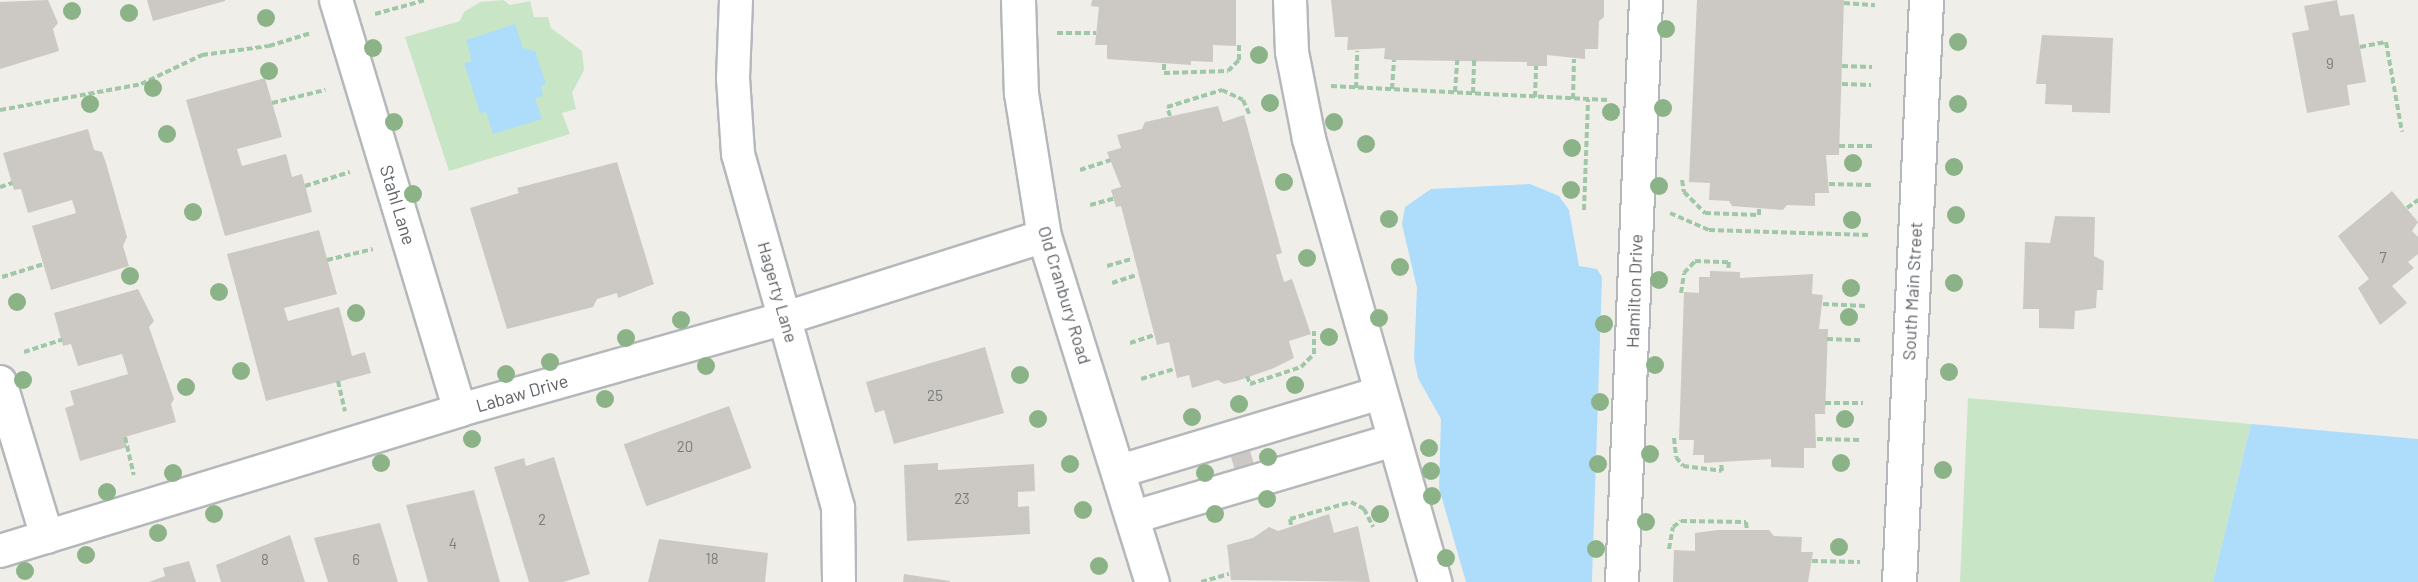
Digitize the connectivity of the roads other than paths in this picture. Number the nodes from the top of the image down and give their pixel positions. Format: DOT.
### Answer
graph roads {
  1 [pos="336,0"];
  2 [pos="736,0"];
  3 [pos="1018,0"];
  4 [pos="1290,0"];
  5 [pos="1646,0"];
  6 [pos="1926,0"];
  7 [pos="1044,236"];
  8 [pos="786,318"];
  9 [pos="0,382"];
  10 [pos="1380,393"];
  11 [pos="460,410"];
  12 [pos="1394,440"];
  13 [pos="1120,471"];
  14 [pos="1134,517"];
  15 [pos="47,537"];
  16 [pos="0,551"];
  17 [pos="839,582"];
  18 [pos="1152,582"];
  19 [pos="1435,582"];
  20 [pos="1622,582"];
  21 [pos="1899,582"];
  1 -- 11 [label="street, Stahl Lane"];
  2 -- 8 [label="street, Hagerty Lane"];
  3 -- 7 [label="street, Old Cranbury Road"];
  4 -- 10 [label="street"];
  5 -- 20 [label="street, Hamilton Drive"];
  6 -- 21 [label="street, South Main Street"];
  7 -- 8 [label="street, Labaw Drive"];
  7 -- 13 [label="street, Old Cranbury Road"];
  8 -- 11 [label="street, Labaw Drive"];
  8 -- 17 [label="street, Hagerty Lane"];
  9 -- 15 [label="street"];
  10 -- 12 [label="street"];
  10 -- 13 [label="street"];
  11 -- 15 [label="street, Labaw Drive"];
  12 -- 14 [label="street"];
  12 -- 19 [label="street"];
  13 -- 14 [label="street, Old Cranbury Road"];
  14 -- 18 [label="street, Old Cranbury Road"];
  15 -- 16 [label="street, Labaw Drive"];
}
